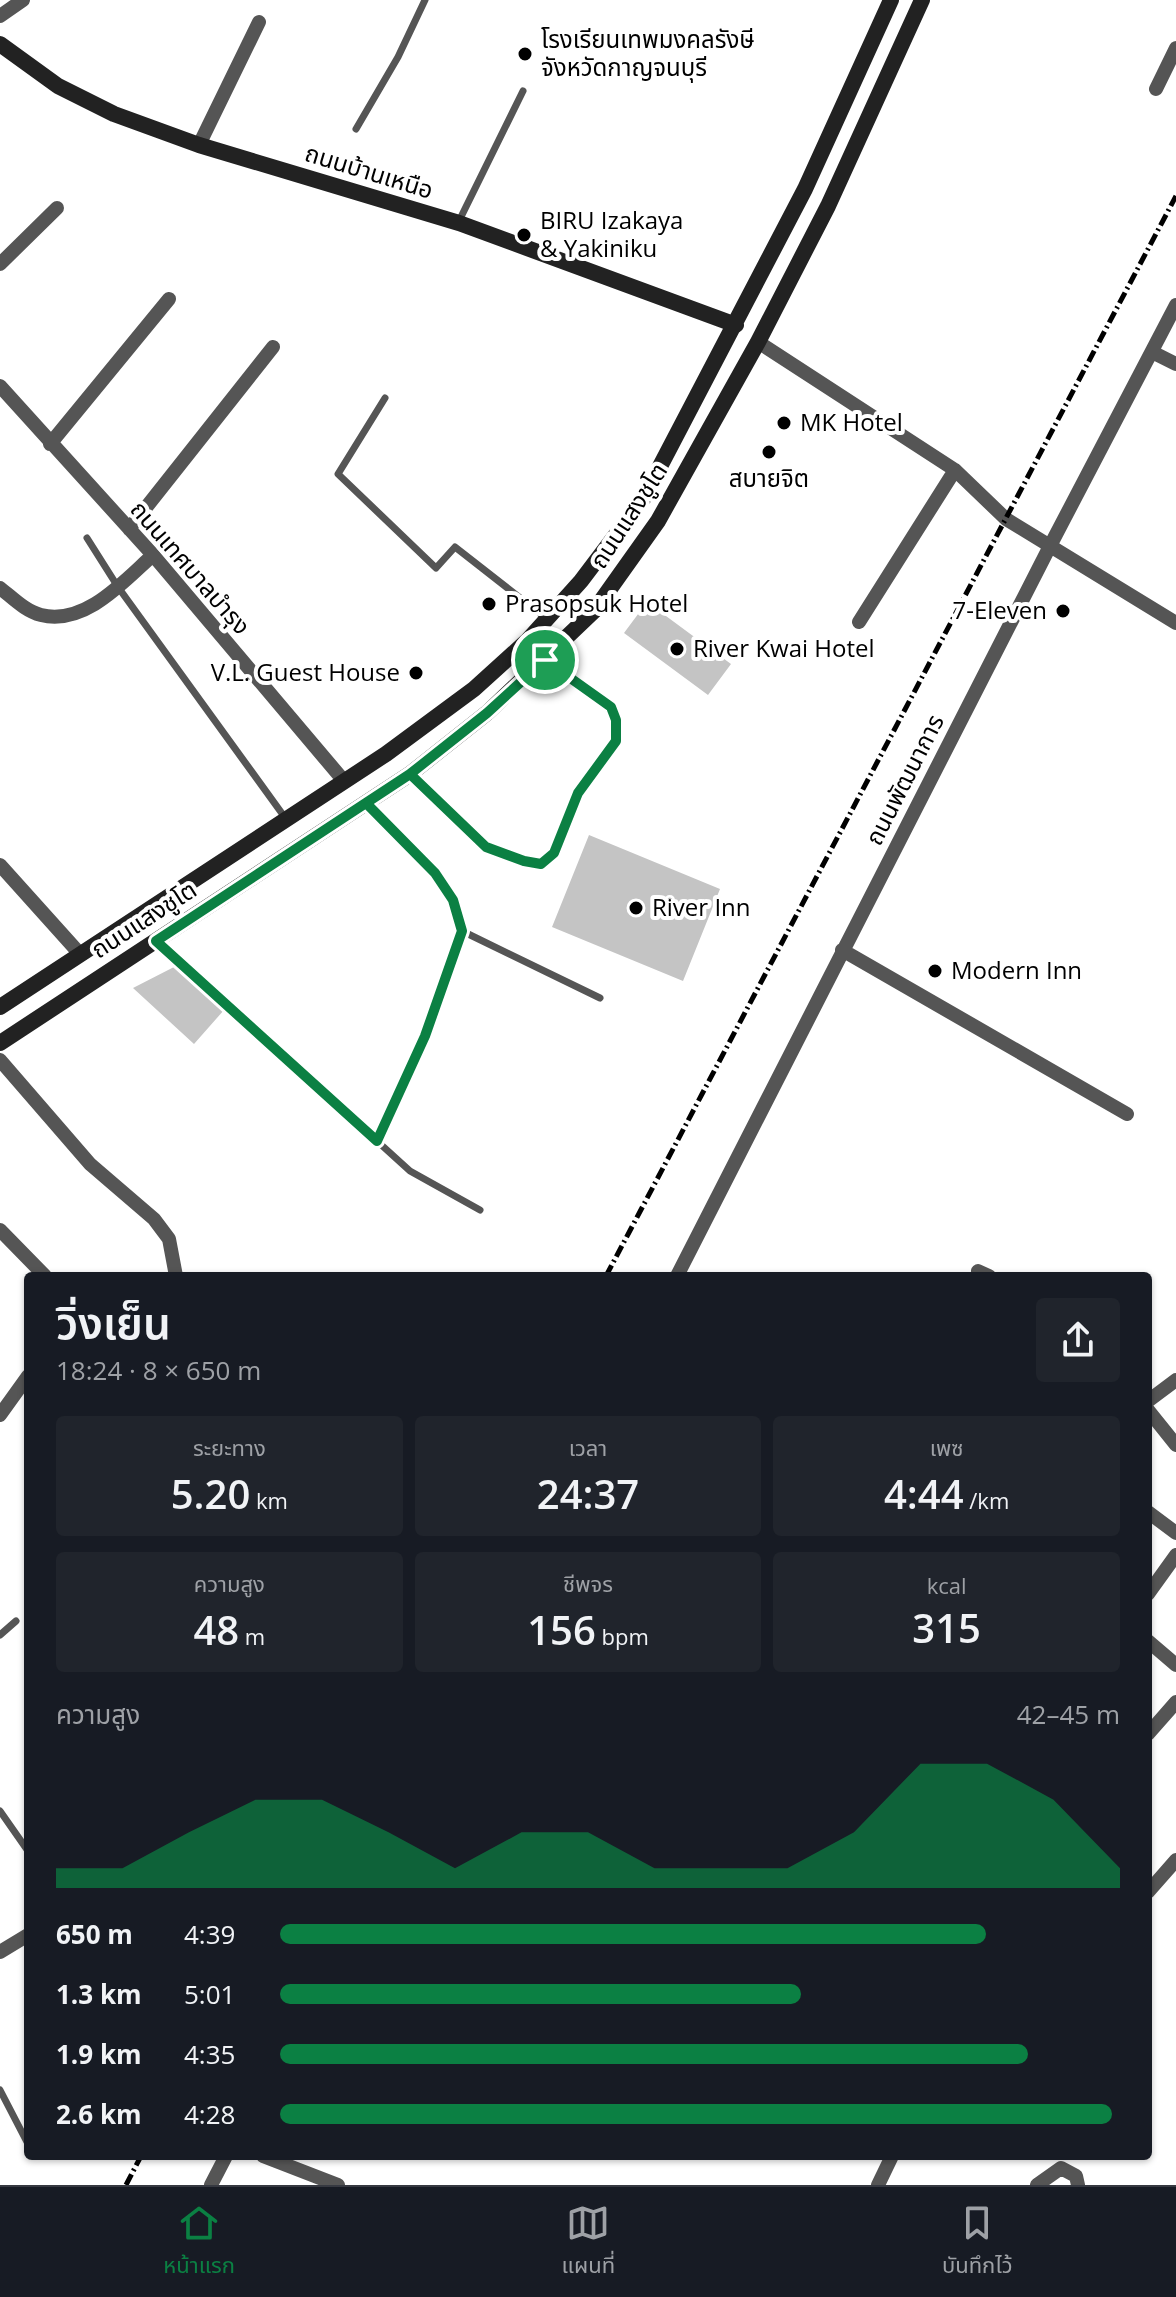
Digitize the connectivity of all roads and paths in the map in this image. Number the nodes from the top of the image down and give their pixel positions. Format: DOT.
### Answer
graph roads {
  1 [pos="23,0"];
  2 [pos="425,0"];
  3 [pos="891,0"];
  4 [pos="922,0"];
  5 [pos="0,16"];
  6 [pos="259,22"];
  7 [pos="874,38"];
  8 [pos="0,44"];
  9 [pos="1176,48"];
  10 [pos="899,50"];
  11 [pos="1156,89"];
  12 [pos="523,91"];
  13 [pos="356,129"];
  14 [pos="199,145"];
  15 [pos="57,208"];
  16 [pos="459,223"];
  17 [pos="0,264"];
  18 [pos="169,299"];
  19 [pos="1176,305"];
  20 [pos="736,325"];
  21 [pos="758,342"];
  22 [pos="273,347"];
  23 [pos="1152,352"];
  24 [pos="1176,364"];
  25 [pos="0,386"];
  26 [pos="385,398"];
  27 [pos="50,444"];
  28 [pos="955,470"];
  29 [pos="129,529"];
  30 [pos="87,538"];
  31 [pos="1050,546"];
  32 [pos="153,555"];
  33 [pos="118,587"];
  34 [pos="2,593"];
  35 [pos="547,619"];
  36 [pos="859,622"];
  37 [pos="1176,623"];
  38 [pos="527,641"];
  39 [pos="545,660"];
  40 [pos="410,774"];
  41 [pos="344,781"];
  42 [pos="366,803"];
  43 [pos="286,819"];
  44 [pos="0,865"];
  45 [pos="462,931"];
  46 [pos="156,941"];
  47 [pos="842,950"];
  48 [pos="80,954"];
  49 [pos="600,998"];
  50 [pos="0,1007"];
  51 [pos="0,1043"];
  52 [pos="0,1060"];
  53 [pos="1127,1114"];
  54 [pos="377,1141"];
  55 [pos="480,1210"];
  56 [pos="1,1235"];
  57 [pos="41,1272"];
  58 [pos="175,1272"];
  59 [pos="679,1272"];
  60 [pos="1176,1380"];
  61 [pos="24,1382"];
  62 [pos="1152,1398"];
  63 [pos="0,1415"];
  64 [pos="1152,1415"];
  65 [pos="1176,1445"];
  66 [pos="1152,1515"];
  67 [pos="1176,1533"];
  68 [pos="1176,1555"];
  69 [pos="1152,1588"];
  70 [pos="16,1621"];
  71 [pos="0,1635"];
  72 [pos="1152,1644"];
  73 [pos="1176,1665"];
  74 [pos="1176,1702"];
  75 [pos="1152,1729"];
  76 [pos="0,1811"];
  77 [pos="24,1845"];
  78 [pos="1176,1860"];
  79 [pos="1152,1887"];
  80 [pos="24,1937"];
  81 [pos="0,1952"];
  82 [pos="0,2090"];
  83 [pos="24,2136"];
  84 [pos="224,2160"];
  85 [pos="273,2160"];
  86 [pos="890,2160"];
  87 [pos="211,2185"];
  88 [pos="338,2185"];
  89 [pos="878,2185"];
  90 [pos="1037,2185"];
  91 [pos="1078,2185"];
  1 -- 5 [label="street"];
  2 -- 13 [label="lane"];
  3 -- 7 [label="main road, ถนนแสงชูโต"];
  4 -- 10 [label="main road, ถนนแสงชูโต"];
  6 -- 14 [label="street"];
  7 -- 10 [label="main road"];
  7 -- 20 [label="main road, ถนนแสงชูโต"];
  8 -- 14 [label="main road, ถนนบ้านเหนือ"];
  9 -- 11 [label="street"];
  10 -- 21 [label="main road, ถนนแสงชูโต"];
  12 -- 16 [label="lane"];
  14 -- 16 [label="main road, ถนนบ้านเหนือ"];
  15 -- 17 [label="street"];
  16 -- 20 [label="main road, ถนนบ้านเหนือ"];
  18 -- 27 [label="street"];
  19 -- 23 [label="street, ถนนพัฒนาการ"];
  20 -- 35 [label="main road, ถนนแสงชูโต"];
  21 -- 28 [label="street"];
  21 -- 39 [label="main road, ถนนแสงชูโต"];
  22 -- 29 [label="street"];
  23 -- 24 [label="street"];
  23 -- 31 [label="street, ถนนพัฒนาการ"];
  25 -- 27 [label="street, ถนนเทศบาลบำรุง"];
  26 -- 35 [label="lane"];
  27 -- 29 [label="street, ถนนเทศบาลบำรุง"];
  28 -- 31 [label="street"];
  28 -- 36 [label="street"];
  29 -- 32 [label="street, ถนนเทศบาลบำรุง"];
  30 -- 33 [label="lane"];
  31 -- 37 [label="street"];
  31 -- 47 [label="street, ถนนพัฒนาการ"];
  32 -- 33 [label="street"];
  32 -- 41 [label="street, ถนนเทศบาลบำรุง"];
  33 -- 34 [label="street"];
  33 -- 43 [label="lane"];
  35 -- 38 [label="main road, ถนนแสงชูโต"];
  38 -- 39 [label="main road"];
  38 -- 41 [label="main road, ถนนแสงชูโต"];
  39 -- 40 [label="main road, ถนนแสงชูโต"];
  39 -- 40 [label="lane"];
  40 -- 42 [label="main road, ถนนแสงชูโต"];
  41 -- 43 [label="main road, ถนนแสงชูโต"];
  42 -- 45 [label="lane"];
  42 -- 46 [label="main road, ถนนแสงชูโต"];
  43 -- 48 [label="main road, ถนนแสงชูโต"];
  44 -- 48 [label="street"];
  45 -- 49 [label="lane"];
  45 -- 54 [label="lane"];
  46 -- 51 [label="main road, ถนนแสงชูโต"];
  46 -- 54 [label="lane"];
  47 -- 53 [label="street"];
  47 -- 59 [label="street, ถนนพัฒนาการ"];
  48 -- 50 [label="main road, ถนนแสงชูโต"];
  52 -- 58 [label="street"];
  54 -- 55 [label="lane"];
  56 -- 57 [label="street"];
  60 -- 62 [label="street"];
  61 -- 63 [label="street"];
  64 -- 65 [label="street"];
  66 -- 67 [label="street"];
  68 -- 69 [label="street"];
  70 -- 71 [label="lane"];
  72 -- 73 [label="street"];
  74 -- 75 [label="street"];
  76 -- 77 [label="lane"];
  78 -- 79 [label="street"];
  80 -- 81 [label="street"];
  82 -- 83 [label="lane"];
  84 -- 87 [label="street"];
  85 -- 88 [label="street"];
  86 -- 89 [label="street"];
  90 -- 91 [label="street"];
}
